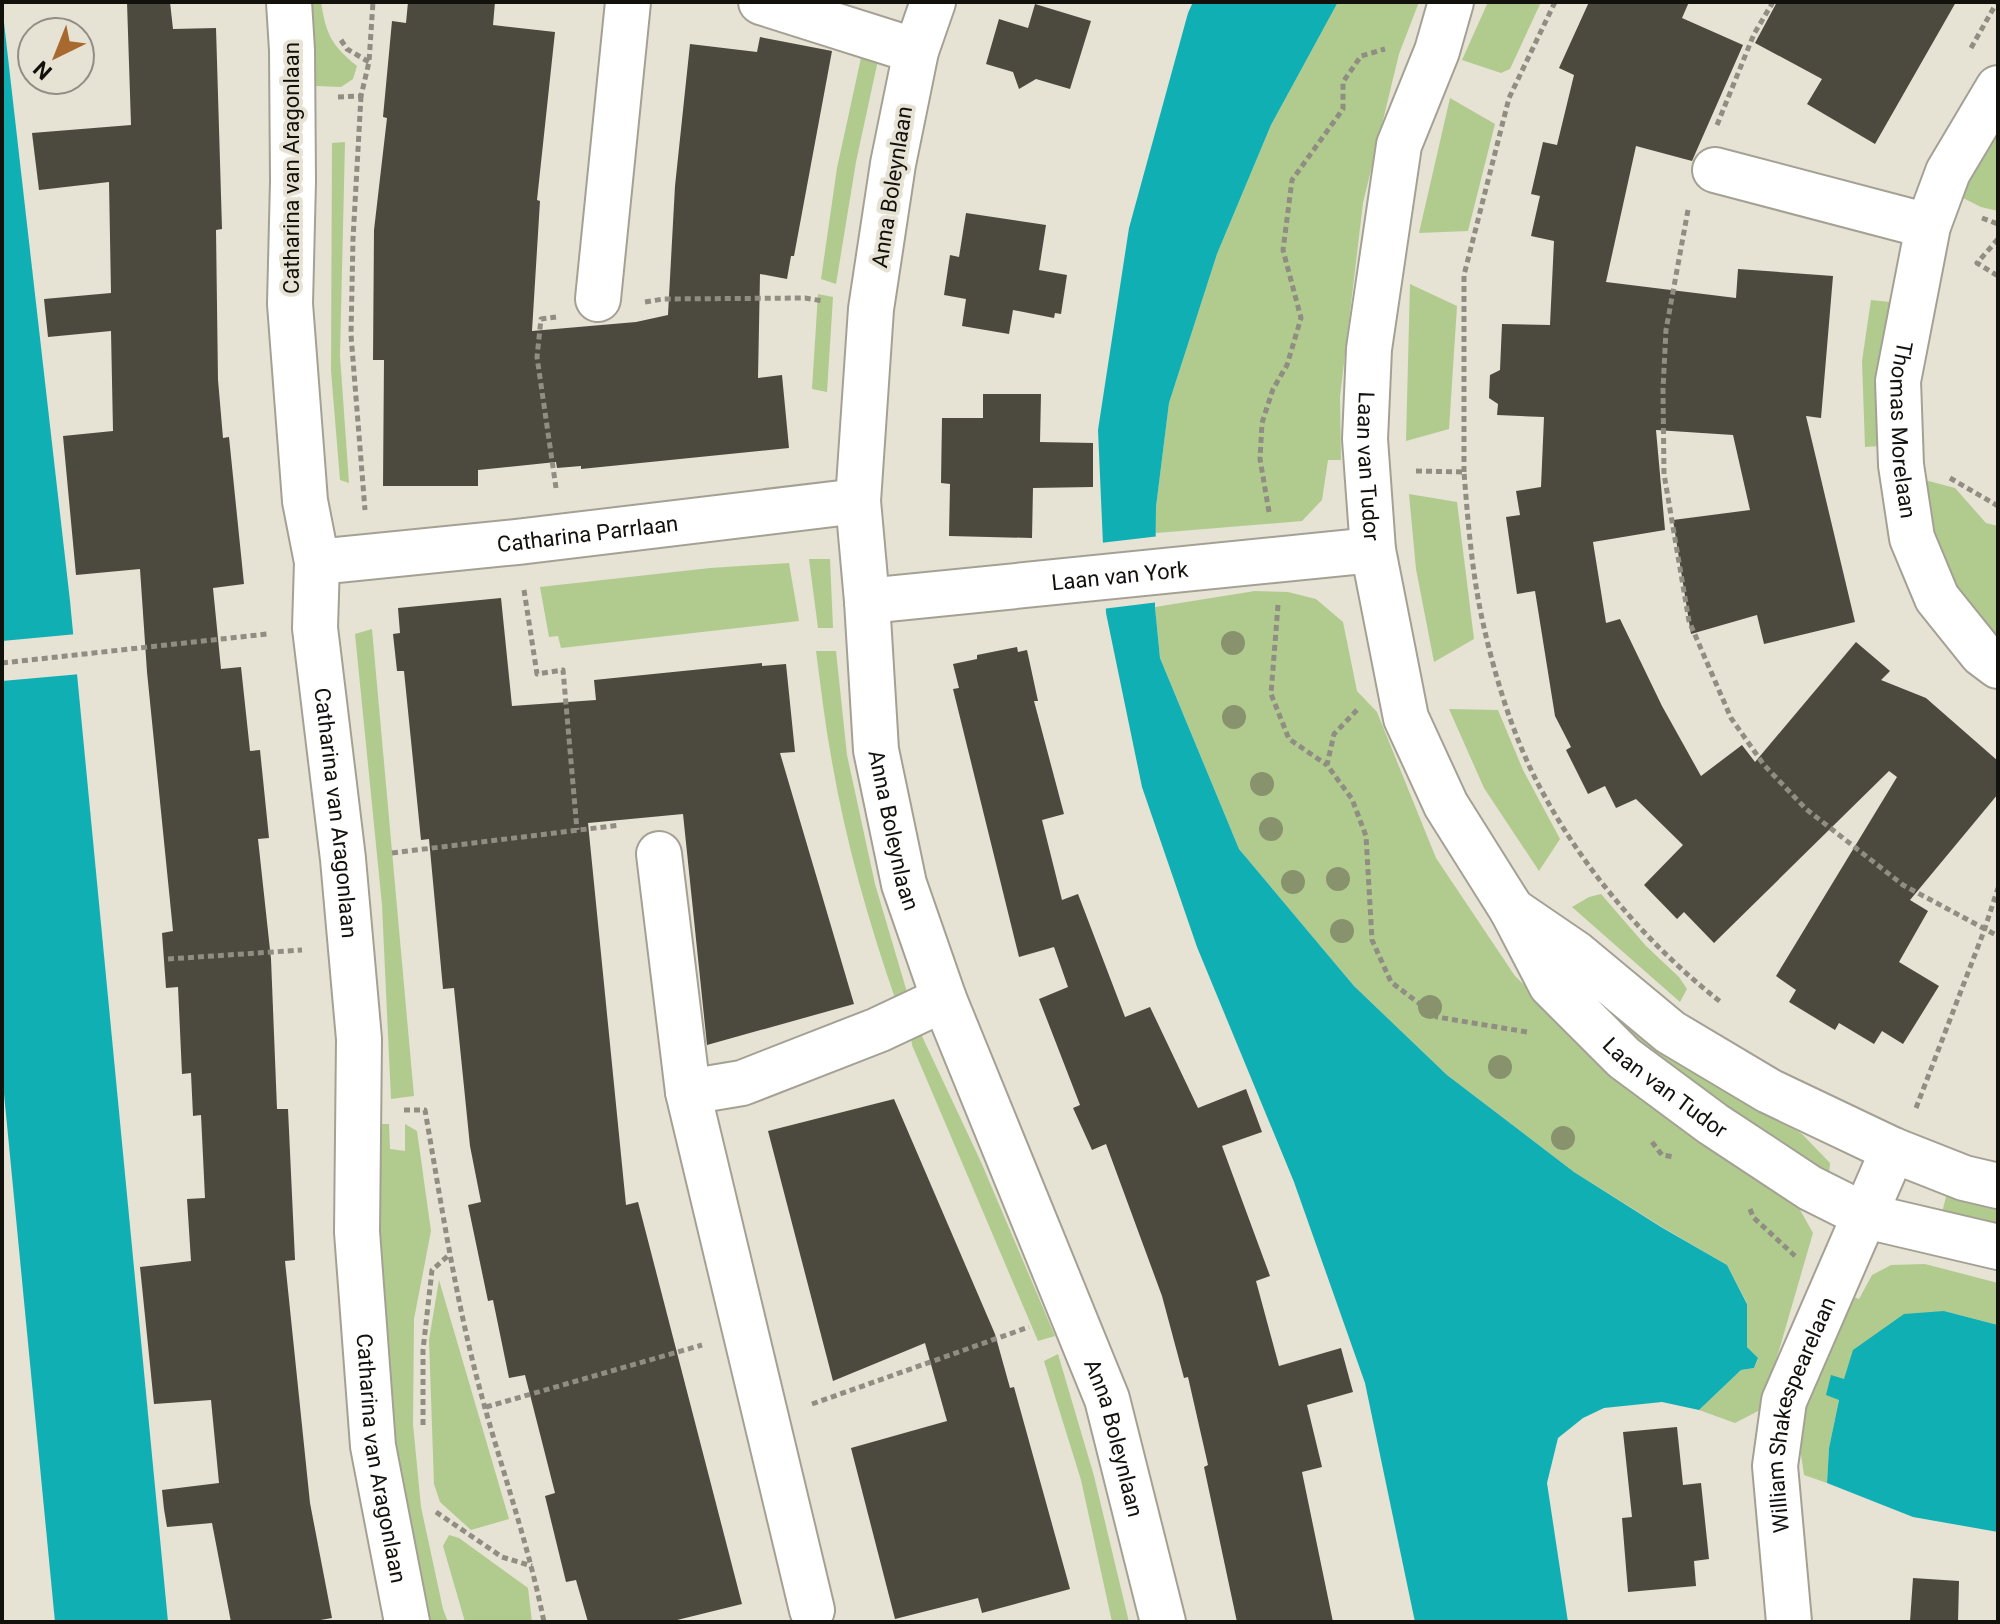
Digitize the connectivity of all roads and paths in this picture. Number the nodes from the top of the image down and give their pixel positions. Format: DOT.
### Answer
graph roads {
  1 [pos="289,2"];
  2 [pos="373,2"];
  3 [pos="628,2"];
  4 [pos="761,2"];
  5 [pos="933,2"];
  6 [pos="1451,2"];
  7 [pos="1555,2"];
  8 [pos="1773,2"];
  9 [pos="916,51"];
  10 [pos="1437,51"];
  11 [pos="1998,88"];
  12 [pos="361,96"];
  13 [pos="292,98"];
  14 [pos="1716,126"];
  15 [pos="1703,186"];
  16 [pos="1928,226"];
  17 [pos="1998,239"];
  18 [pos="1998,276"];
  19 [pos="602,306"];
  20 [pos="871,309"];
  21 [pos="1368,471"];
  22 [pos="1464,472"];
  23 [pos="858,501"];
  24 [pos="366,516"];
  25 [pos="559,537"];
  26 [pos="1273,539"];
  27 [pos="517,542"];
  28 [pos="1373,550"];
  29 [pos="317,562"];
  30 [pos="867,601"];
  31 [pos="315,628"];
  32 [pos="2,663"];
  33 [pos="1998,666"];
  34 [pos="1327,765"];
  35 [pos="577,830"];
  36 [pos="659,854"];
  37 [pos="343,859"];
  38 [pos="1998,888"];
  39 [pos="1512,910"];
  40 [pos="1984,931"];
  41 [pos="1998,936"];
  42 [pos="351,946"];
  43 [pos="168,959"];
  44 [pos="944,999"];
  45 [pos="1729,1008"];
  46 [pos="688,1092"];
  47 [pos="358,1111"];
  48 [pos="1903,1133"];
  49 [pos="1998,1186"];
  50 [pos="1866,1216"];
  51 [pos="1998,1247"];
  52 [pos="450,1254"];
  53 [pos="1071,1311"];
  54 [pos="745,1333"];
  55 [pos="486,1407"];
  56 [pos="765,1417"];
  57 [pos="423,1428"];
  58 [pos="432,1521"];
  59 [pos="532,1566"];
  60 [pos="812,1610"];
  61 [pos="407,1622"];
  62 [pos="544,1622"];
  63 [pos="1163,1622"];
  64 [pos="1789,1622"];
  1 -- 13 [label="street, Catharina van Aragonlaan"];
  2 -- 12 [label="path"];
  3 -- 19 [label="street"];
  4 -- 9 [label="street"];
  5 -- 9 [label="street, Anna Boleynlaan"];
  6 -- 10 [label="street, Laan van Tudor"];
  7 -- 22 [label="path"];
  8 -- 14 [label="path"];
  9 -- 20 [label="street, Anna Boleynlaan"];
  10 -- 21 [label="street, Laan van Tudor"];
  10 -- 26 [label="path"];
  11 -- 16 [label="street, Thomas Morelaan"];
  12 -- 13 [label="path"];
  12 -- 24 [label="path"];
  13 -- 29 [label="street, Catharina van Aragonlaan"];
  15 -- 16 [label="street"];
  15 -- 40 [label="path"];
  16 -- 33 [label="street, Thomas Morelaan"];
  17 -- 18 [label="path"];
  19 -- 20 [label="path"];
  19 -- 25 [label="path"];
  20 -- 23 [label="street, Anna Boleynlaan"];
  21 -- 22 [label="path"];
  21 -- 28 [label="street, Laan van Tudor"];
  22 -- 45 [label="path"];
  23 -- 25 [label="street, Catharina Parrlaan"];
  23 -- 30 [label="street, Anna Boleynlaan"];
  25 -- 27 [label="street, Catharina Parrlaan"];
  26 -- 28 [label="street, Laan van York"];
  26 -- 30 [label="street, Laan van York"];
  26 -- 34 [label="path"];
  27 -- 29 [label="street, Catharina Parrlaan"];
  27 -- 35 [label="path"];
  28 -- 39 [label="street, Laan van Tudor"];
  29 -- 31 [label="street, Catharina van Aragonlaan"];
  30 -- 44 [label="street, Anna Boleynlaan"];
  31 -- 32 [label="path"];
  31 -- 37 [label="street, Catharina van Aragonlaan"];
  35 -- 36 [label="path"];
  35 -- 37 [label="path"];
  36 -- 46 [label="street"];
  37 -- 42 [label="street, Catharina van Aragonlaan"];
  38 -- 40 [label="path"];
  39 -- 48 [label="street, Laan van Tudor"];
  39 -- 50 [label="street, Laan van Tudor"];
  40 -- 41 [label="path"];
  40 -- 48 [label="path"];
  42 -- 43 [label="path"];
  42 -- 47 [label="street, Catharina van Aragonlaan"];
  44 -- 46 [label="street"];
  44 -- 53 [label="street, Anna Boleynlaan"];
  46 -- 54 [label="street"];
  47 -- 52 [label="path"];
  47 -- 61 [label="street, Catharina van Aragonlaan"];
  48 -- 49 [label="street, Laan van Tudor"];
  48 -- 50 [label="street"];
  50 -- 51 [label="street, Laan van Tudor"];
  50 -- 64 [label="street, William Shakespearelaan"];
  52 -- 55 [label="path"];
  52 -- 57 [label="path"];
  53 -- 56 [label="path"];
  53 -- 63 [label="street, Anna Boleynlaan"];
  54 -- 55 [label="path"];
  54 -- 56 [label="street"];
  55 -- 59 [label="path"];
  56 -- 60 [label="street"];
  58 -- 59 [label="path"];
  59 -- 62 [label="path"];
}
